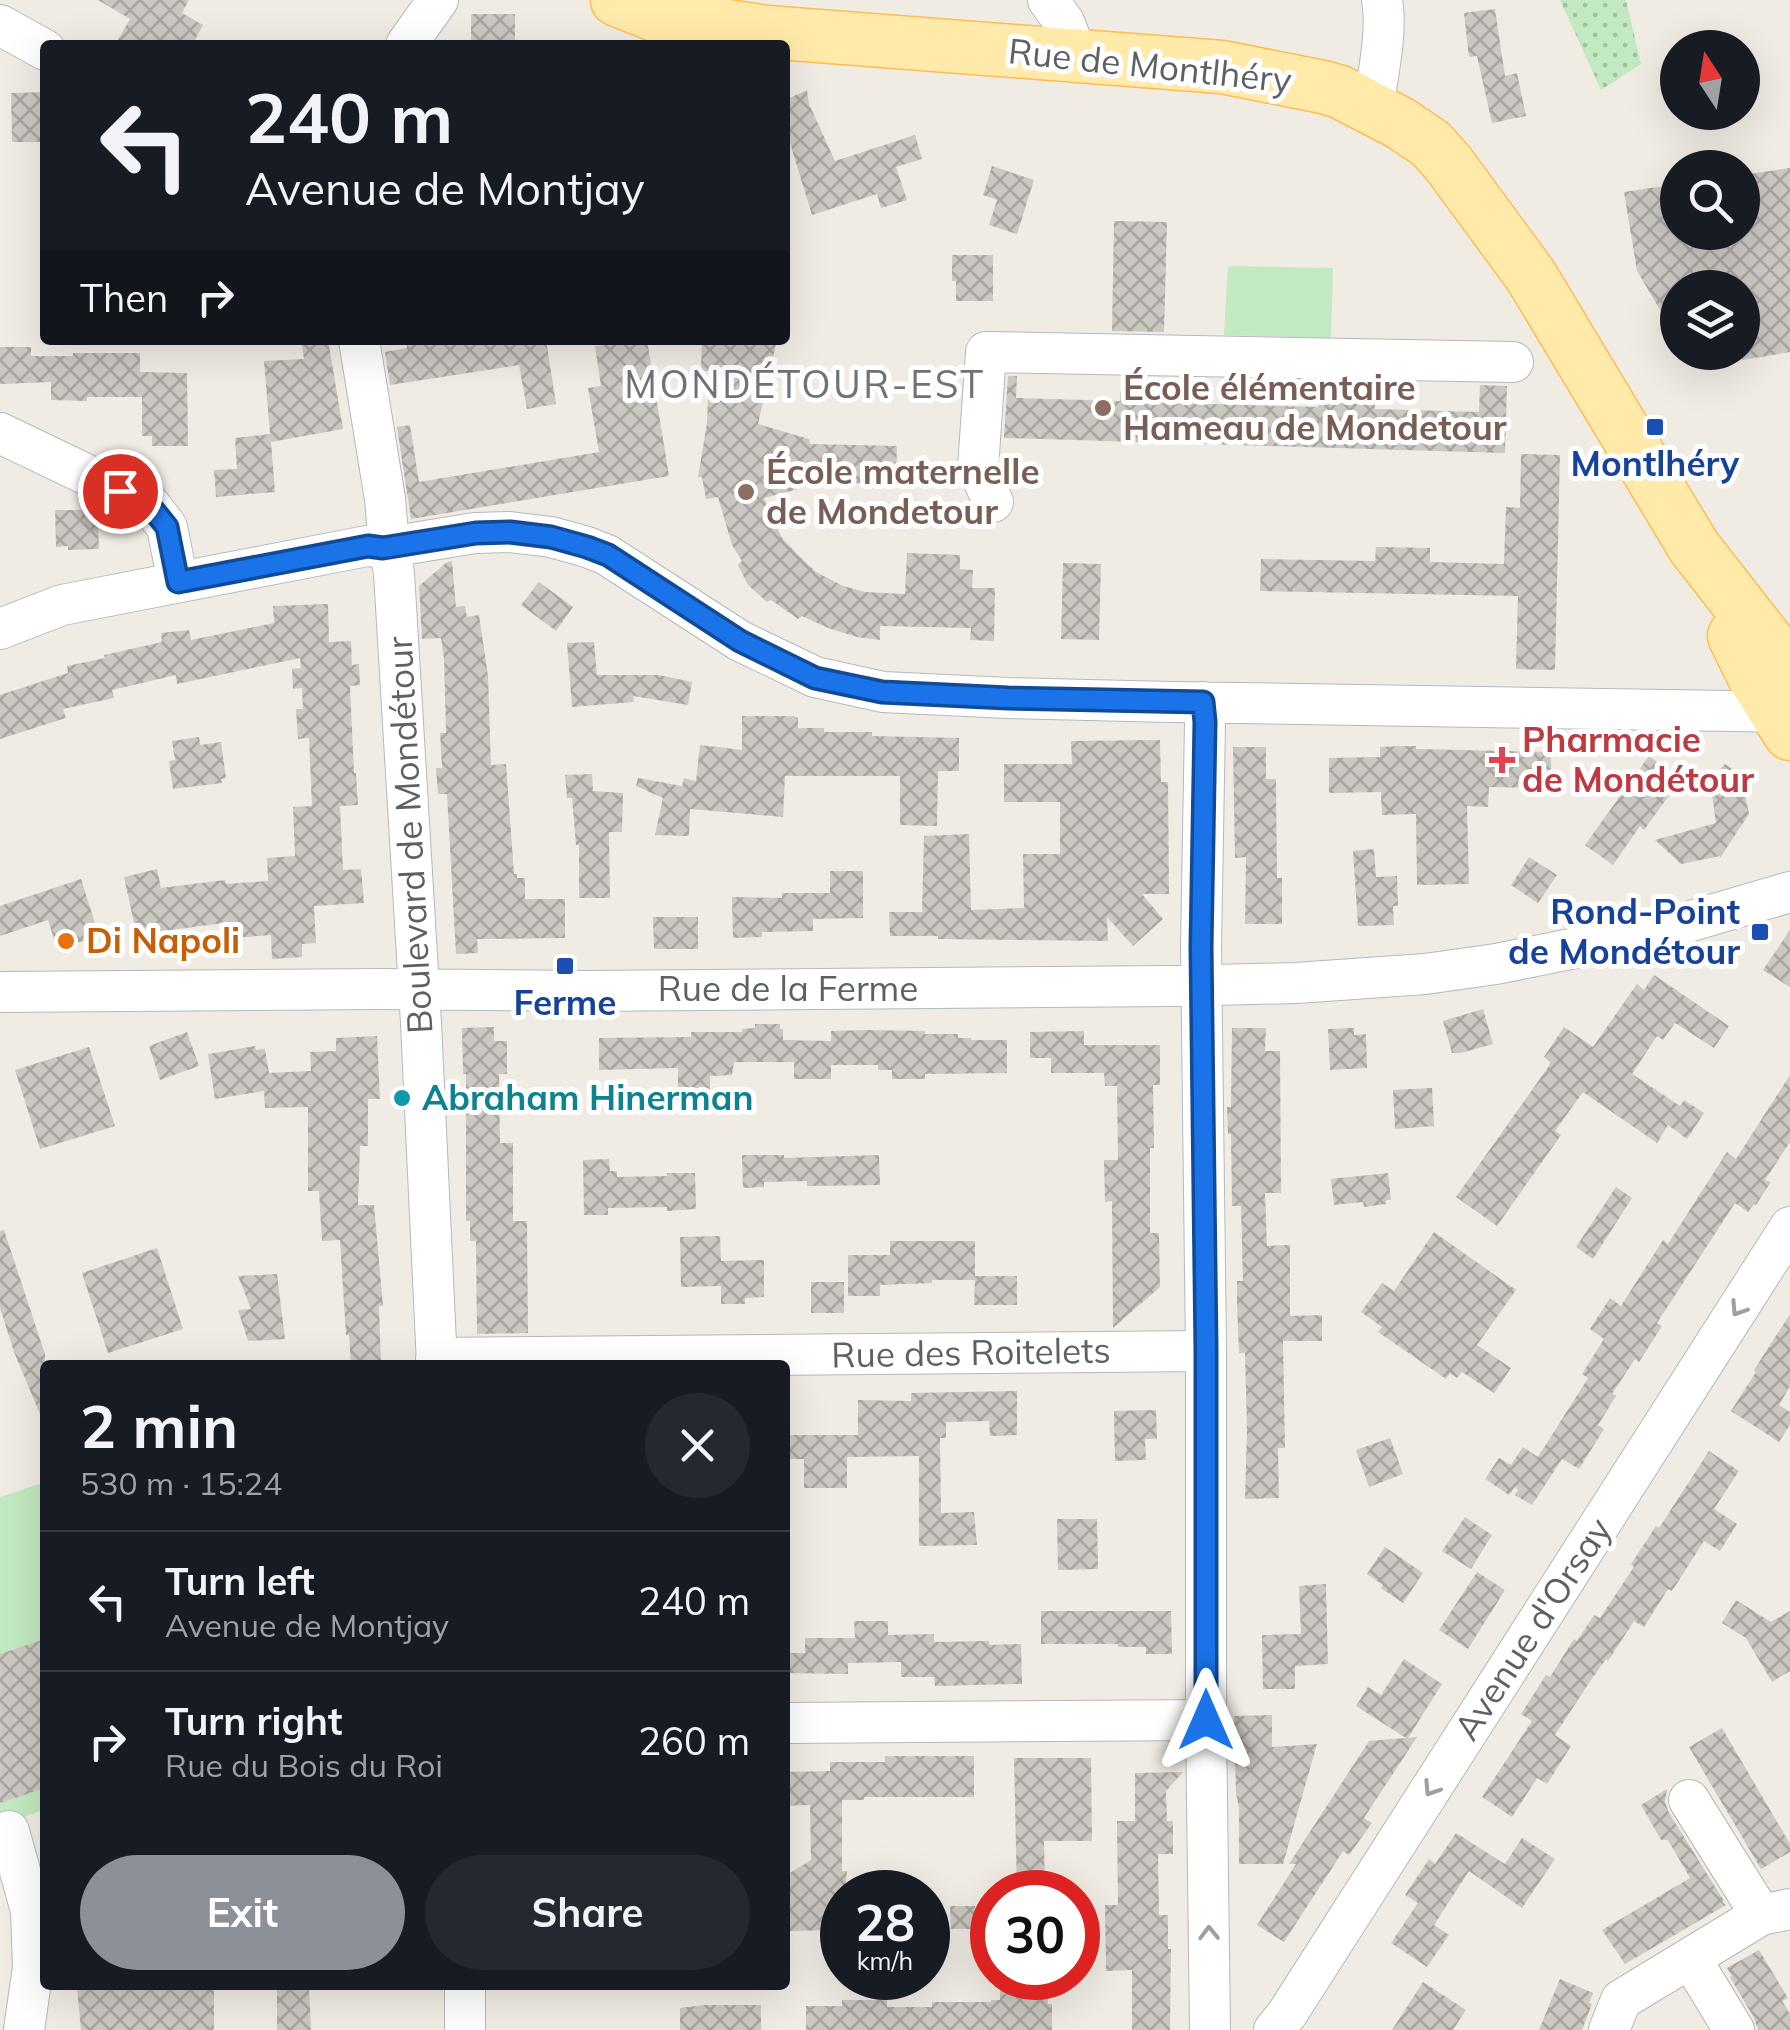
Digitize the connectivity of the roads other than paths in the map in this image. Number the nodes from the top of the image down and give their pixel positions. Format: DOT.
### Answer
graph roads {
  1 [pos="438,0"];
  2 [pos="617,0"];
  3 [pos="1048,0"];
  4 [pos="1382,0"];
  5 [pos="0,25"];
  6 [pos="410,40"];
  7 [pos="40,47"];
  8 [pos="1077,55"];
  9 [pos="1373,110"];
  10 [pos="360,345"];
  11 [pos="1514,362"];
  12 [pos="0,434"];
  13 [pos="994,502"];
  14 [pos="390,546"];
  15 [pos="1694,546"];
  16 [pos="178,582"];
  17 [pos="1731,628"];
  18 [pos="0,629"];
  19 [pos="1203,702"];
  20 [pos="1786,707"];
  21 [pos="1680,711"];
  22 [pos="1790,860"];
  23 [pos="1790,892"];
  24 [pos="1574,949"];
  25 [pos="1201,986"];
  26 [pos="419,990"];
  27 [pos="0,992"];
  28 [pos="1790,1226"];
  29 [pos="1206,1351"];
  30 [pos="437,1360"];
  31 [pos="577,1360"];
  32 [pos="1206,1720"];
  33 [pos="790,1723"];
  34 [pos="1689,1800"];
  35 [pos="9,1831"];
  36 [pos="1775,1912"];
  37 [pos="1691,1959"];
  38 [pos="465,1990"];
  39 [pos="1218,2024"];
  40 [pos="24,2030"];
  41 [pos="465,2030"];
  42 [pos="1274,2030"];
  43 [pos="1609,2030"];
  44 [pos="1734,2030"];
  1 -- 6 [label="street"];
  2 -- 8 [label="main road, Rue de Montlhéry"];
  3 -- 8 [label="street"];
  4 -- 9 [label="street"];
  5 -- 7 [label="street"];
  8 -- 9 [label="main road, Rue de Montlhéry"];
  9 -- 15 [label="main road, Rue de Montlhéry"];
  10 -- 14 [label="street, Boulevard de Mondétour"];
  11 -- 13 [label="street"];
  12 -- 16 [label="street"];
  14 -- 16 [label="street"];
  14 -- 19 [label="street"];
  14 -- 26 [label="street, Boulevard de Mondétour"];
  15 -- 17 [label="main road, Rue de Montlhéry"];
  15 -- 20 [label="main road, Rue de Montlhéry"];
  16 -- 18 [label="street"];
  17 -- 20 [label="main road, Rue de Montlhéry"];
  17 -- 21 [label="street"];
  19 -- 21 [label="street"];
  19 -- 25 [label="street"];
  20 -- 21 [label="street"];
  22 -- 24 [label="street, Rue de la Ferme"];
  23 -- 24 [label="street, Rue de la Ferme"];
  24 -- 25 [label="street, Rue de la Ferme"];
  25 -- 26 [label="street, Rue de la Ferme"];
  25 -- 29 [label="street"];
  26 -- 27 [label="street, Rue de la Ferme"];
  26 -- 30 [label="street, Boulevard de Mondétour"];
  28 -- 42 [label="street, Avenue d'Orsay, one-way"];
  29 -- 31 [label="street, Rue des Roitelets"];
  29 -- 32 [label="street"];
  32 -- 33 [label="street"];
  39 -- 32 [label="street, one-way"];
  34 -- 36 [label="street"];
  35 -- 40 [label="street"];
  36 -- 37 [label="street"];
  37 -- 43 [label="street"];
  37 -- 44 [label="street"];
  38 -- 41 [label="street"];
}
